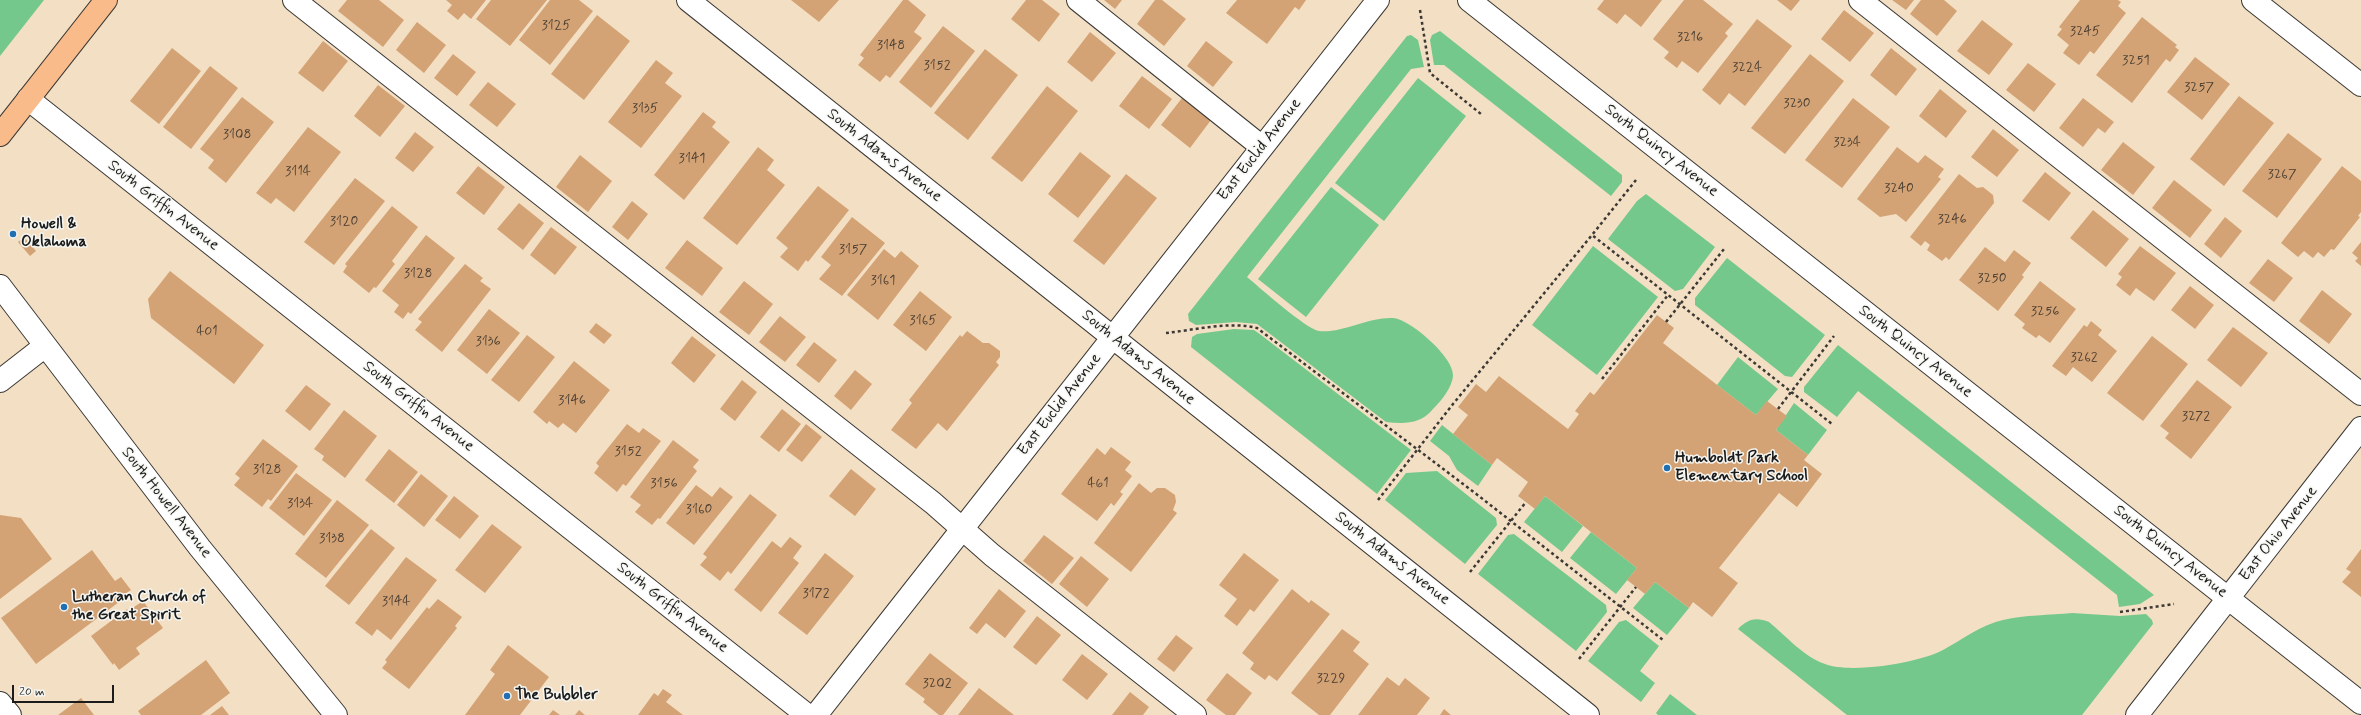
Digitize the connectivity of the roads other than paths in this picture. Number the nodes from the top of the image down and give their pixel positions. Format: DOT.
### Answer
graph roads {
  1 [pos="106,0"];
  2 [pos="294,0"];
  3 [pos="688,0"];
  4 [pos="1078,0"];
  5 [pos="1378,0"];
  6 [pos="1469,0"];
  7 [pos="1860,0"];
  8 [pos="2254,0"];
  9 [pos="2361,85"];
  10 [pos="28,99"];
  11 [pos="0,135"];
  12 [pos="1262,147"];
  13 [pos="0,286"];
  14 [pos="1113,338"];
  15 [pos="45,346"];
  16 [pos="0,380"];
  17 [pos="2361,394"];
  18 [pos="2361,428"];
  19 [pos="962,529"];
  20 [pos="2228,598"];
  21 [pos="0,703"];
  22 [pos="2361,703"];
  23 [pos="10,715"];
  24 [pos="336,715"];
  25 [pos="807,715"];
  26 [pos="816,715"];
  27 [pos="1195,715"];
  28 [pos="1588,715"];
  29 [pos="2137,715"];
  1 -- 10 [label="main road"];
  2 -- 19 [label="street"];
  3 -- 14 [label="street, South Adams Avenue"];
  4 -- 12 [label="street"];
  5 -- 12 [label="street, East Euclid Avenue"];
  6 -- 20 [label="street, South Quincy Avenue"];
  7 -- 17 [label="street"];
  8 -- 9 [label="street"];
  10 -- 11 [label="main road"];
  10 -- 25 [label="street, South Griffin Avenue"];
  12 -- 14 [label="street, East Euclid Avenue"];
  13 -- 15 [label="street, South Howell Avenue"];
  14 -- 19 [label="street, East Euclid Avenue"];
  14 -- 28 [label="street, South Adams Avenue"];
  15 -- 16 [label="street"];
  15 -- 24 [label="street, South Howell Avenue"];
  18 -- 20 [label="street, East Ohio Avenue"];
  19 -- 26 [label="street, East Euclid Avenue"];
  19 -- 27 [label="street"];
  20 -- 22 [label="street, South Quincy Avenue"];
  20 -- 29 [label="street, East Ohio Avenue"];
  21 -- 23 [label="street"];
}
